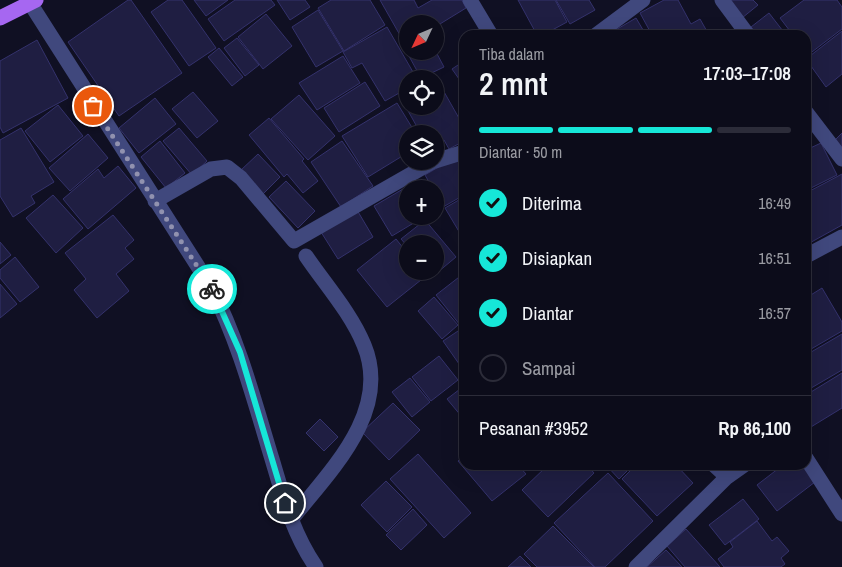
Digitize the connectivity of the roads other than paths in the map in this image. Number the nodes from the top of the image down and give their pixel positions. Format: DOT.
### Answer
graph roads {
  1 [pos="470,0"];
  2 [pos="643,0"];
  3 [pos="722,0"];
  4 [pos="33,2"];
  5 [pos="0,18"];
  6 [pos="489,30"];
  7 [pos="603,30"];
  8 [pos="744,30"];
  9 [pos="811,119"];
  10 [pos="459,154"];
  11 [pos="444,158"];
  12 [pos="842,159"];
  13 [pos="419,170"];
  14 [pos="155,201"];
  15 [pos="842,237"];
  16 [pos="811,253"];
  17 [pos="306,256"];
  18 [pos="811,466"];
  19 [pos="719,470"];
  20 [pos="737,470"];
  21 [pos="727,477"];
  22 [pos="842,514"];
  23 [pos="290,520"];
  24 [pos="316,567"];
  25 [pos="636,567"];
  1 -- 6 [label="street"];
  2 -- 7 [label="street"];
  3 -- 8 [label="street"];
  4 -- 5 [label="main road"];
  4 -- 14 [label="street"];
  9 -- 12 [label="street"];
  10 -- 11 [label="street"];
  13 -- 14 [label="street"];
  14 -- 23 [label="street"];
  15 -- 16 [label="street"];
  17 -- 23 [label="street"];
  18 -- 22 [label="street"];
  19 -- 21 [label="street"];
  20 -- 21 [label="street"];
  21 -- 25 [label="street"];
  23 -- 24 [label="street"];
}
